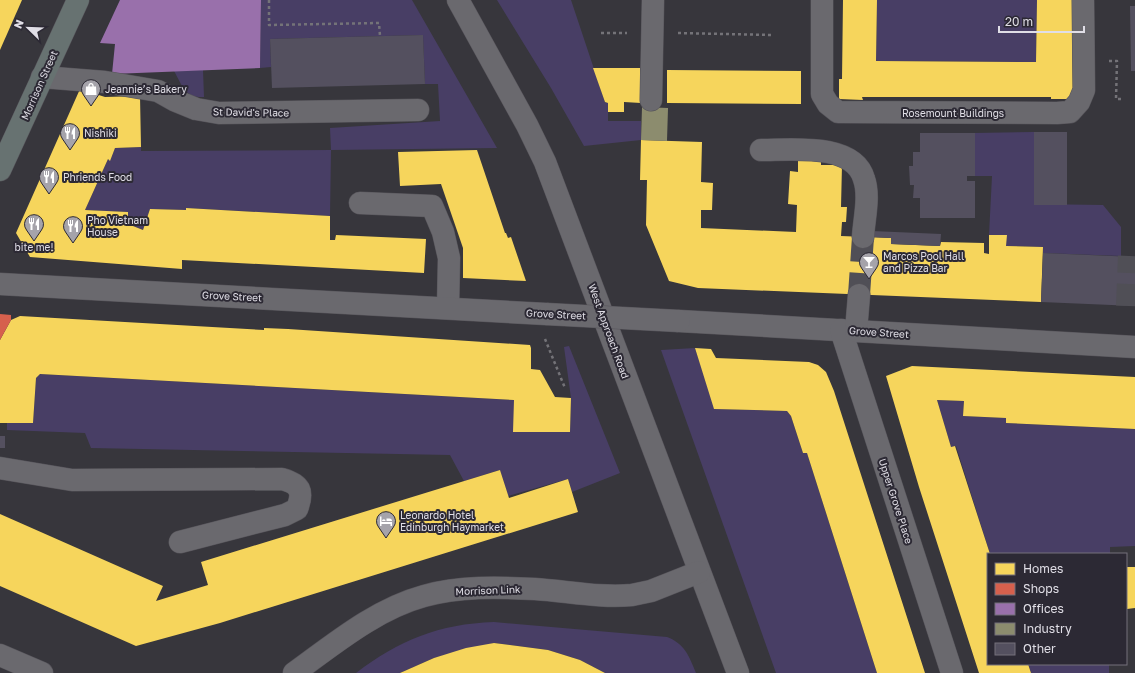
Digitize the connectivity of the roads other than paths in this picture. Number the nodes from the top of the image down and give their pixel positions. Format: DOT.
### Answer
graph roads {
  1 [pos="78,0"];
  2 [pos="458,0"];
  3 [pos="653,0"];
  4 [pos="822,0"];
  5 [pos="1083,0"];
  6 [pos="42,77"];
  7 [pos="651,100"];
  8 [pos="418,110"];
  9 [pos="762,150"];
  10 [pos="0,170"];
  11 [pos="360,203"];
  12 [pos="863,237"];
  13 [pos="0,284"];
  14 [pos="859,295"];
  15 [pos="448,308"];
  16 [pos="849,330"];
  17 [pos="1135,347"];
  18 [pos="0,468"];
  19 [pos="180,542"];
  20 [pos="699,572"];
  21 [pos="0,655"];
  22 [pos="42,673"];
  23 [pos="294,673"];
  24 [pos="738,673"];
  25 [pos="952,673"];
  1 -- 6 [label="main road, Morrison Street"];
  2 -- 20 [label="street, West Approach Road"];
  3 -- 7 [label="street"];
  4 -- 5 [label="street, Rosemount Buildings"];
  6 -- 8 [label="street, St David's Place"];
  6 -- 10 [label="main road, Morrison Street"];
  9 -- 12 [label="street"];
  11 -- 15 [label="street"];
  13 -- 15 [label="street, Grove Street"];
  14 -- 16 [label="street"];
  15 -- 16 [label="street, Grove Street, bridge"];
  16 -- 17 [label="street, Grove Street"];
  16 -- 25 [label="street, Upper Grove Place"];
  18 -- 19 [label="street"];
  20 -- 23 [label="street, Morrison Link"];
  20 -- 24 [label="street, West Approach Road"];
  21 -- 22 [label="street"];
}
